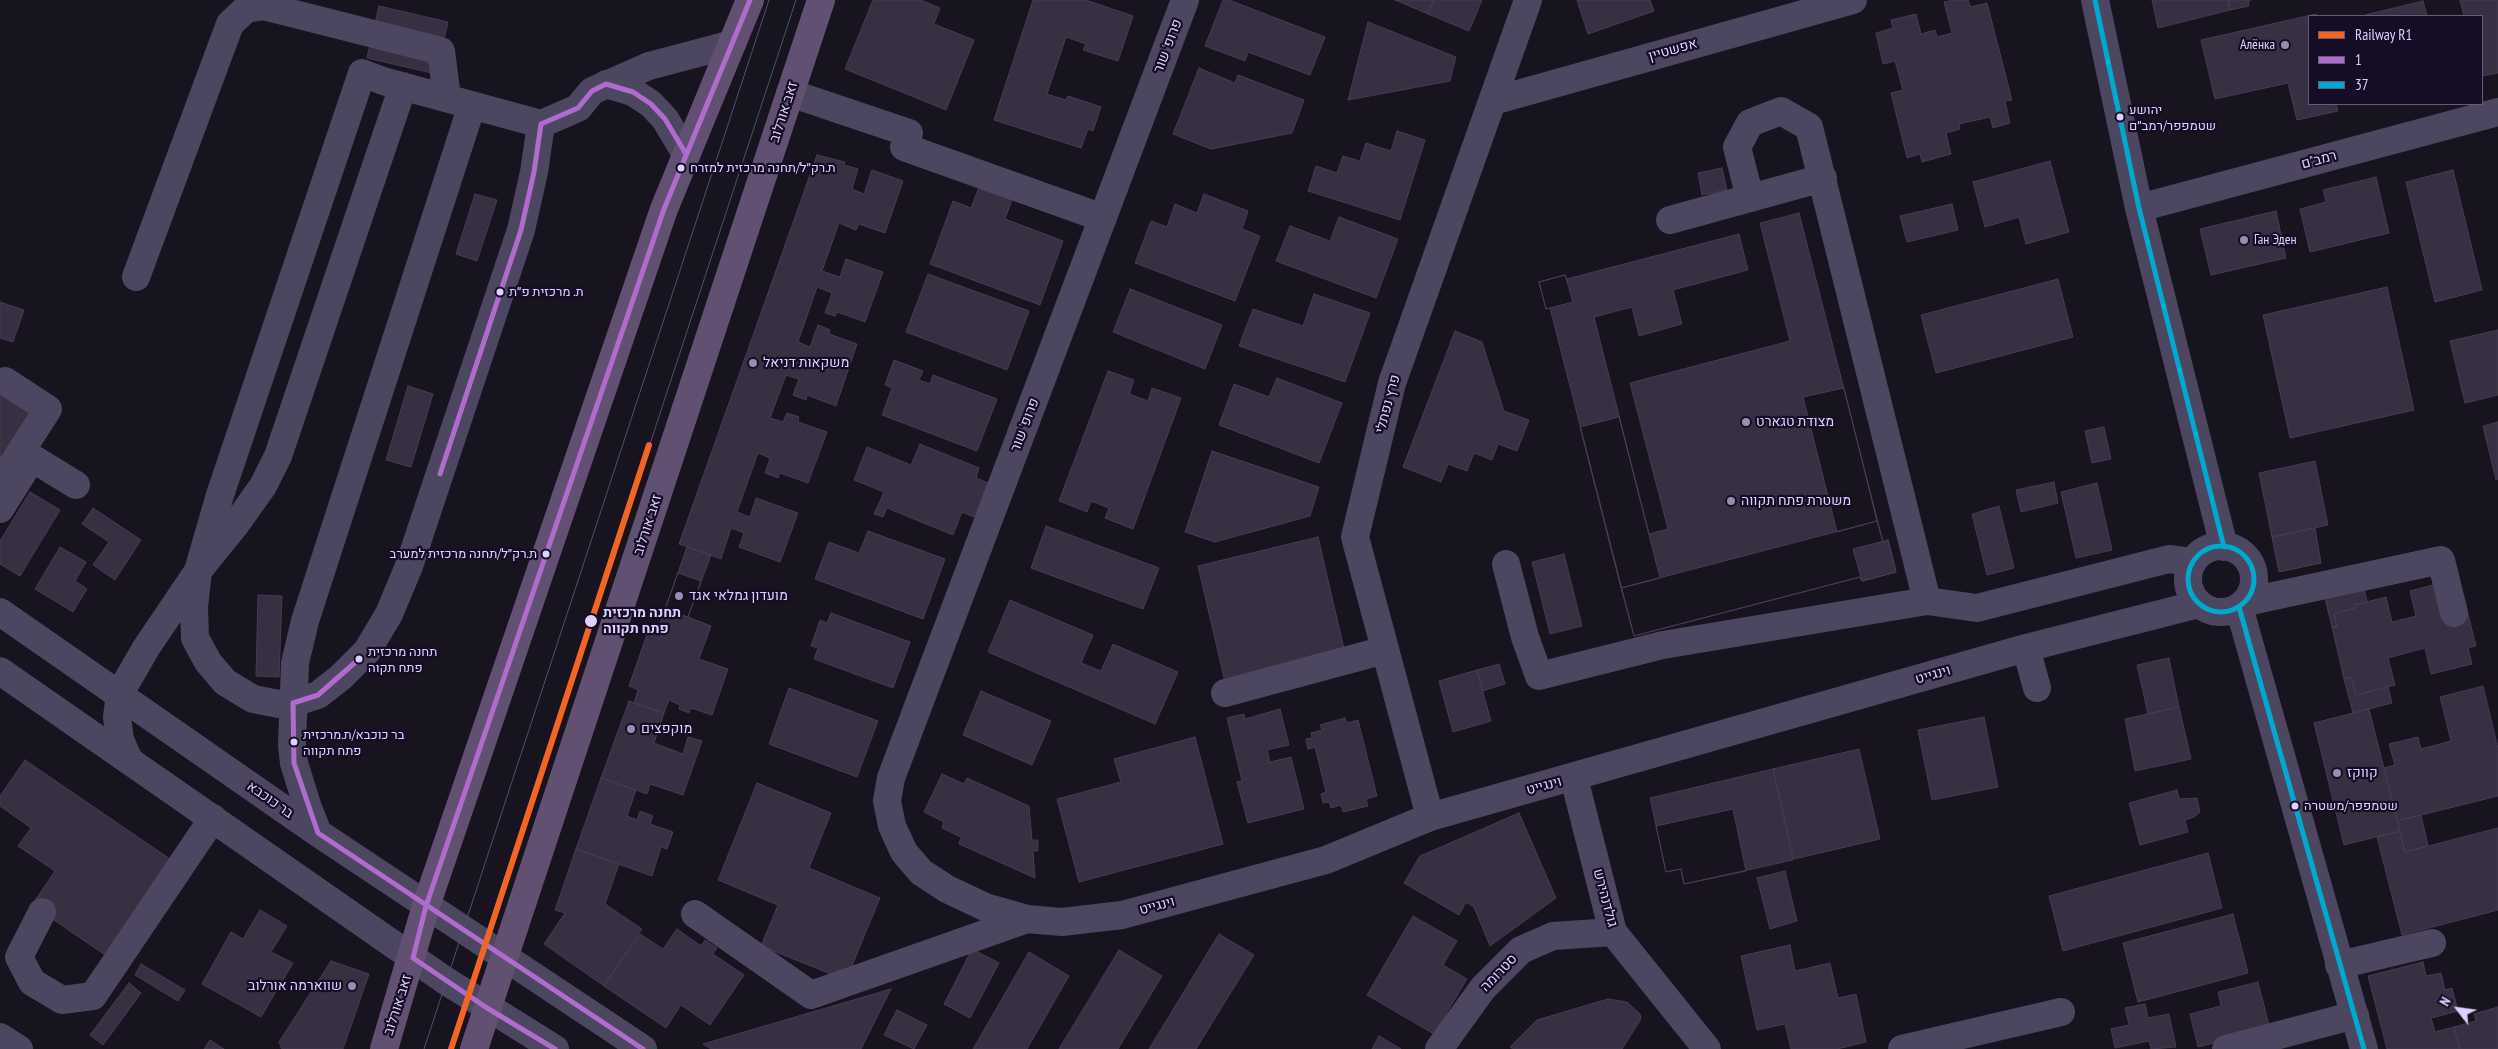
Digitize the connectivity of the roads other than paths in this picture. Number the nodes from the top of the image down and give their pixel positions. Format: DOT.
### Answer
graph roads {
  1 [pos="820,0"];
  2 [pos="1185,0"];
  3 [pos="1528,0"];
  4 [pos="1853,0"];
  5 [pos="2095,0"];
  6 [pos="747,1"];
  7 [pos="732,44"];
  8 [pos="606,84"];
  9 [pos="403,86"];
  10 [pos="790,93"];
  11 [pos="459,101"];
  12 [pos="1493,101"];
  13 [pos="2498,112"];
  14 [pos="541,124"];
  15 [pos="686,154"];
  16 [pos="1823,178"];
  17 [pos="1750,198"];
  18 [pos="2139,208"];
  19 [pos="1104,218"];
  20 [pos="1670,220"];
  21 [pos="136,277"];
  22 [pos="5,381"];
  23 [pos="0,484"];
  24 [pos="76,485"];
  25 [pos="0,509"];
  26 [pos="2224,547"];
  27 [pos="2192,562"];
  28 [pos="1506,564"];
  29 [pos="198,571"];
  30 [pos="1927,601"];
  31 [pos="2199,604"];
  32 [pos="2242,604"];
  33 [pos="0,612"];
  34 [pos="2454,613"];
  35 [pos="2026,648"];
  36 [pos="1385,650"];
  37 [pos="0,671"];
  38 [pos="2036,688"];
  39 [pos="120,694"];
  40 [pos="1225,694"];
  41 [pos="293,703"];
  42 [pos="129,760"];
  43 [pos="1574,778"];
  44 [pos="213,818"];
  45 [pos="1430,818"];
  46 [pos="318,833"];
  47 [pos="904,852"];
  48 [pos="426,906"];
  49 [pos="42,912"];
  50 [pos="695,914"];
  51 [pos="1027,919"];
  52 [pos="1613,932"];
  53 [pos="2432,943"];
  54 [pos="504,957"];
  55 [pos="413,958"];
  56 [pos="2339,965"];
  57 [pos="486,1008"];
  58 [pos="2355,1015"];
  59 [pos="0,1037"];
  60 [pos="19,1049"];
  61 [pos="384,1049"];
  62 [pos="474,1049"];
  63 [pos="554,1049"];
  64 [pos="643,1049"];
  65 [pos="1439,1049"];
  66 [pos="1707,1049"];
  67 [pos="1902,1049"];
  68 [pos="1964,1049"];
  69 [pos="2226,1049"];
  70 [pos="2364,1049"];
  1 -- 10 [label="main road, זאב אורלוב"];
  2 -- 19 [label="street, פרופ' שור"];
  3 -- 12 [label="street, פרץ נפתלי"];
  4 -- 12 [label="street, אפשטיין"];
  5 -- 18 [label="street"];
  6 -- 7 [label="main road, זאב אורלוב"];
  7 -- 8 [label="street"];
  7 -- 15 [label="main road, זאב אורלוב"];
  8 -- 14 [label="street"];
  8 -- 15 [label="street"];
  9 -- 11 [label="street"];
  9 -- 29 [label="street"];
  9 -- 29 [label="street"];
  10 -- 19 [label="street"];
  10 -- 54 [label="main road, זאב אורלוב"];
  11 -- 14 [label="street"];
  11 -- 21 [label="street"];
  11 -- 41 [label="street"];
  12 -- 36 [label="street, פרץ נפתלי"];
  13 -- 18 [label="street, רמב\"ם"];
  14 -- 41 [label="street"];
  15 -- 48 [label="main road, זאב אורלוב"];
  16 -- 17 [label="street"];
  16 -- 17 [label="street"];
  16 -- 30 [label="street"];
  17 -- 20 [label="street"];
  18 -- 26 [label="street"];
  19 -- 47 [label="street, פרופ' שור"];
  22 -- 23 [label="street"];
  24 -- 25 [label="street"];
  26 -- 27 [label="street"];
  26 -- 32 [label="street"];
  27 -- 30 [label="street"];
  27 -- 31 [label="street"];
  28 -- 30 [label="street"];
  29 -- 39 [label="street"];
  29 -- 41 [label="street"];
  31 -- 32 [label="street"];
  31 -- 35 [label="street, וינגייט"];
  32 -- 34 [label="street"];
  32 -- 56 [label="street"];
  33 -- 39 [label="street, בר כוכבא"];
  35 -- 38 [label="street"];
  35 -- 43 [label="street, וינגייט"];
  36 -- 40 [label="street"];
  36 -- 45 [label="street, פרץ נפתלי"];
  37 -- 42 [label="street"];
  39 -- 42 [label="street"];
  39 -- 46 [label="street, בר כוכבא"];
  41 -- 46 [label="street"];
  42 -- 44 [label="street"];
  43 -- 45 [label="street, וינגייט"];
  43 -- 52 [label="street, גולדנהירש"];
  44 -- 49 [label="street"];
  44 -- 55 [label="street"];
  45 -- 51 [label="street, וינגייט"];
  46 -- 48 [label="street, בר כוכבא"];
  47 -- 51 [label="street, וינגייט"];
  48 -- 54 [label="street, בר כוכבא"];
  48 -- 55 [label="main road, זאב אורלוב"];
  50 -- 51 [label="street"];
  52 -- 65 [label="street, סטרומה"];
  52 -- 66 [label="street, גולדנהירש"];
  53 -- 56 [label="street"];
  54 -- 57 [label="main road, זאב אורלוב"];
  54 -- 64 [label="street, בר כוכבא"];
  55 -- 57 [label="street"];
  55 -- 61 [label="main road, זאב אורלוב"];
  56 -- 58 [label="street"];
  57 -- 62 [label="main road, זאב אורלוב"];
  57 -- 63 [label="street"];
  58 -- 69 [label="street"];
  58 -- 70 [label="street"];
  59 -- 60 [label="street"];
  67 -- 68 [label="street"];
}
